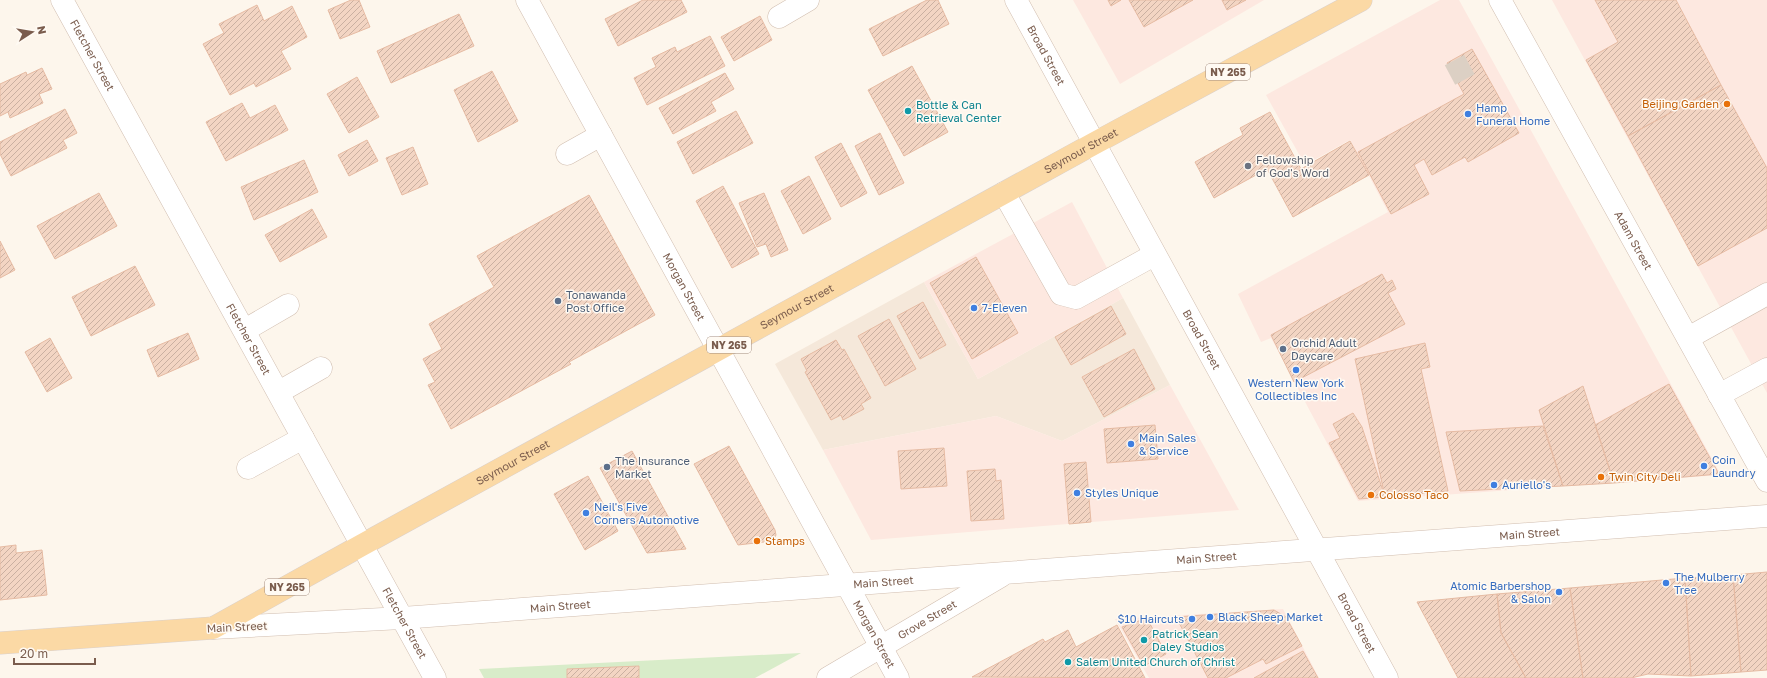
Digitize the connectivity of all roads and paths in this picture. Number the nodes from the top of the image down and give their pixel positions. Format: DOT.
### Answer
graph roads {
  1 [pos="62,0"];
  2 [pos="528,0"];
  3 [pos="808,0"];
  4 [pos="1016,0"];
  5 [pos="1361,0"];
  6 [pos="1500,0"];
  7 [pos="779,17"];
  8 [pos="601,135"];
  9 [pos="1095,144"];
  10 [pos="567,154"];
  11 [pos="1004,193"];
  12 [pos="1154,255"];
  13 [pos="1767,294"];
  14 [pos="288,305"];
  15 [pos="245,330"];
  16 [pos="1688,338"];
  17 [pos="719,351"];
  18 [pos="321,368"];
  19 [pos="1767,369"];
  20 [pos="279,392"];
  21 [pos="1719,395"];
  22 [pos="303,438"];
  23 [pos="248,468"];
  24 [pos="1767,481"];
  25 [pos="1767,516"];
  26 [pos="362,545"];
  27 [pos="1318,550"];
  28 [pos="1006,574"];
  29 [pos="848,586"];
  30 [pos="402,618"];
  31 [pos="213,628"];
  32 [pos="0,643"];
  33 [pos="882,647"];
  34 [pos="435,678"];
  35 [pos="828,678"];
  36 [pos="898,678"];
  37 [pos="1387,678"];
  1 -- 15 [label="street, Fletcher Street"];
  2 -- 8 [label="street, Morgan Street"];
  3 -- 7 [label="street"];
  4 -- 9 [label="street, Broad Street"];
  5 -- 9 [label="main road, Seymour Street / NY 265"];
  6 -- 16 [label="street, Adam Street"];
  8 -- 10 [label="street"];
  8 -- 17 [label="street, Morgan Street"];
  9 -- 11 [label="main road, Seymour Street / NY 265"];
  9 -- 12 [label="street, Broad Street"];
  11 -- 12 [label="street"];
  11 -- 17 [label="main road, Seymour Street / NY 265"];
  12 -- 27 [label="street, Broad Street"];
  13 -- 16 [label="street"];
  14 -- 15 [label="street"];
  15 -- 20 [label="street, Fletcher Street"];
  16 -- 21 [label="street, Adam Street"];
  17 -- 26 [label="main road, Seymour Street / NY 265"];
  17 -- 29 [label="street, Morgan Street"];
  18 -- 20 [label="street"];
  19 -- 21 [label="street"];
  20 -- 22 [label="street, Fletcher Street"];
  21 -- 24 [label="street, Adam Street"];
  22 -- 23 [label="street"];
  22 -- 26 [label="street, Fletcher Street"];
  25 -- 27 [label="street, Main Street"];
  26 -- 30 [label="street, Fletcher Street"];
  26 -- 31 [label="main road, Seymour Street / NY 265"];
  27 -- 28 [label="street, Main Street"];
  27 -- 37 [label="street, Broad Street"];
  28 -- 29 [label="street, Main Street"];
  28 -- 33 [label="street, Grove Street"];
  29 -- 30 [label="street, Main Street"];
  29 -- 33 [label="street, Morgan Street"];
  30 -- 31 [label="street, Main Street"];
  30 -- 34 [label="street, Fletcher Street"];
  31 -- 32 [label="main road, Main Street / NY 265"];
  33 -- 35 [label="street, Grove Street"];
  33 -- 36 [label="street, Morgan Street"];
}
